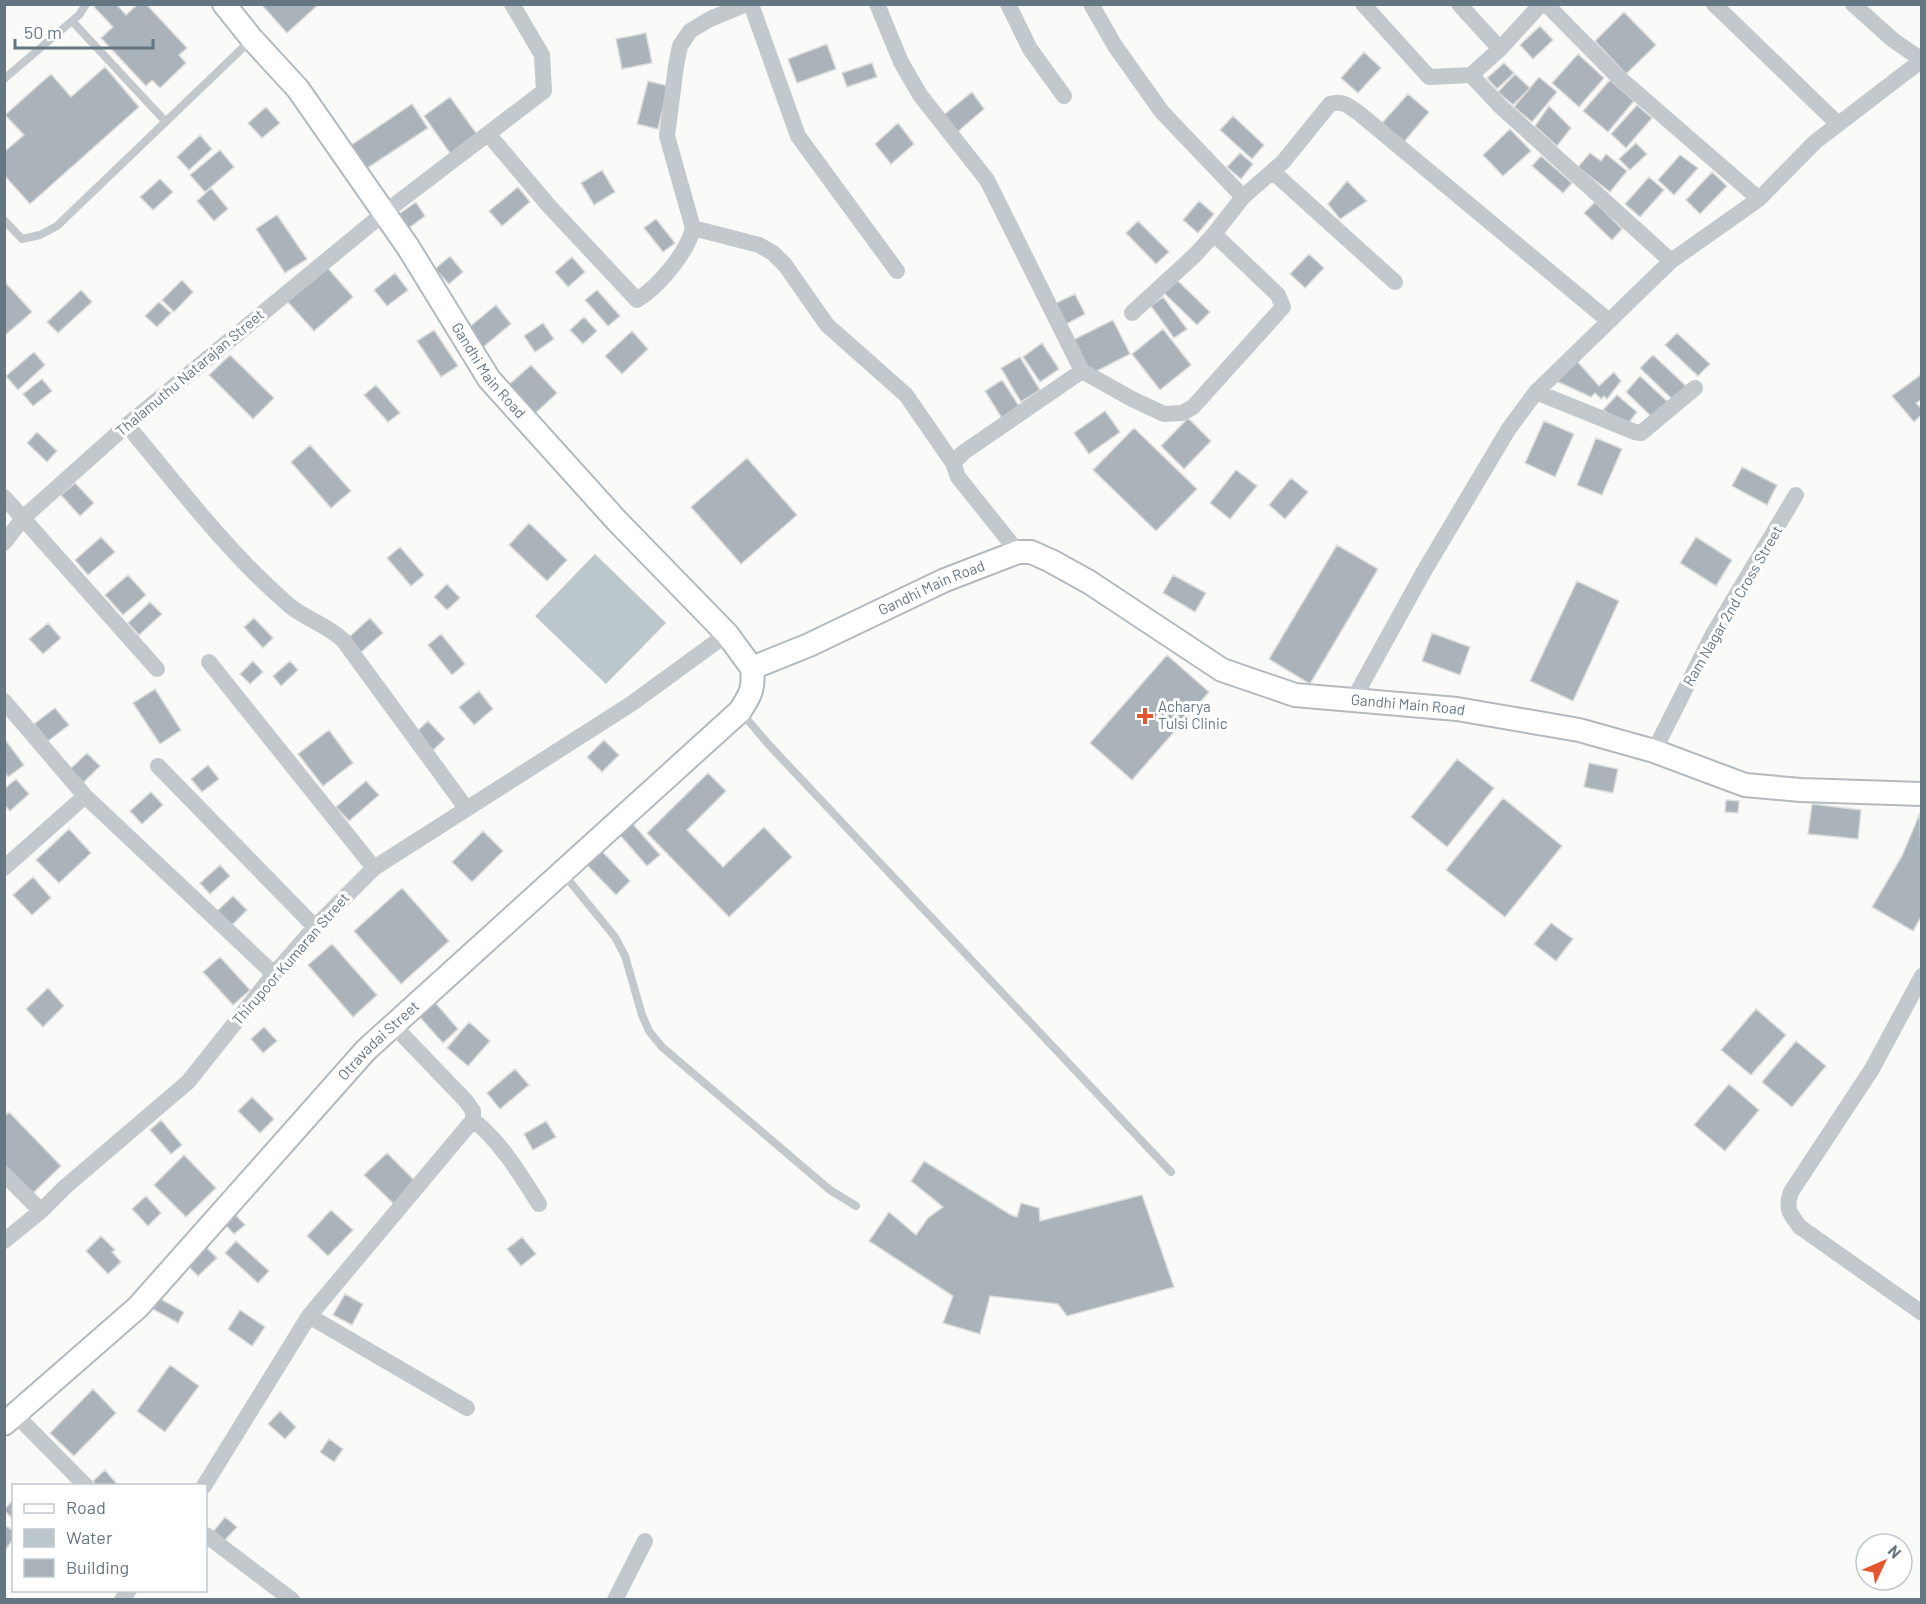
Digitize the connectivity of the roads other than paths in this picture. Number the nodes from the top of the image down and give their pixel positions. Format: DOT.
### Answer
graph roads {
  1 [pos="86,4"];
  2 [pos="224,4"];
  3 [pos="512,4"];
  4 [pos="746,4"];
  5 [pos="751,4"];
  6 [pos="877,4"];
  7 [pos="1008,4"];
  8 [pos="1091,4"];
  9 [pos="1363,4"];
  10 [pos="1459,4"];
  11 [pos="1541,4"];
  12 [pos="1546,4"];
  13 [pos="1714,4"];
  14 [pos="1853,4"];
  15 [pos="72,21"];
  16 [pos="252,39"];
  17 [pos="1500,49"];
  18 [pos="1922,60"];
  19 [pos="1471,75"];
  20 [pos="4,79"];
  21 [pos="1064,96"];
  22 [pos="166,122"];
  23 [pos="1838,124"];
  24 [pos="489,135"];
  25 [pos="1273,172"];
  26 [pos="1243,197"];
  27 [pos="1759,199"];
  28 [pos="384,213"];
  29 [pos="4,220"];
  30 [pos="693,228"];
  31 [pos="1214,234"];
  32 [pos="1671,261"];
  33 [pos="897,271"];
  34 [pos="1395,282"];
  35 [pos="1132,313"];
  36 [pos="1609,321"];
  37 [pos="1082,371"];
  38 [pos="1695,388"];
  39 [pos="1536,392"];
  40 [pos="127,425"];
  41 [pos="953,463"];
  42 [pos="1796,495"];
  43 [pos="4,497"];
  44 [pos="23,518"];
  45 [pos="4,543"];
  46 [pos="1018,552"];
  47 [pos="727,634"];
  48 [pos="209,662"];
  49 [pos="752,668"];
  50 [pos="157,669"];
  51 [pos="1353,700"];
  52 [pos="4,701"];
  53 [pos="740,711"];
  54 [pos="1654,751"];
  55 [pos="158,766"];
  56 [pos="1922,794"];
  57 [pos="85,796"];
  58 [pos="466,808"];
  59 [pos="4,868"];
  60 [pos="374,868"];
  61 [pos="562,872"];
  62 [pos="315,927"];
  63 [pos="274,974"];
  64 [pos="1922,976"];
  65 [pos="393,1025"];
  66 [pos="473,1120"];
  67 [pos="1171,1172"];
  68 [pos="4,1174"];
  69 [pos="538,1204"];
  70 [pos="856,1206"];
  71 [pos="41,1211"];
  72 [pos="4,1241"];
  73 [pos="1922,1313"];
  74 [pos="309,1316"];
  75 [pos="466,1408"];
  76 [pos="10,1420"];
  77 [pos="85,1484"];
  78 [pos="205,1484"];
  79 [pos="207,1536"];
  80 [pos="645,1541"];
  81 [pos="292,1599"];
  82 [pos="615,1599"];
  1 -- 15 [label="lane"];
  2 -- 16 [label="street, Gandhi Main Road"];
  3 -- 24 [label="street, Thalamuthu Natarajan Street"];
  4 -- 30 [label="street"];
  5 -- 33 [label="street"];
  6 -- 37 [label="street"];
  7 -- 21 [label="street"];
  8 -- 26 [label="street"];
  9 -- 19 [label="street"];
  10 -- 17 [label="street"];
  11 -- 17 [label="street"];
  12 -- 27 [label="street"];
  13 -- 23 [label="street"];
  14 -- 18 [label="street"];
  15 -- 20 [label="lane"];
  15 -- 22 [label="lane"];
  16 -- 22 [label="lane"];
  16 -- 28 [label="street, Gandhi Main Road"];
  17 -- 19 [label="street"];
  18 -- 23 [label="street"];
  19 -- 32 [label="street"];
  22 -- 29 [label="lane"];
  23 -- 27 [label="street"];
  24 -- 28 [label="street, Thalamuthu Natarajan Street"];
  24 -- 30 [label="street"];
  25 -- 26 [label="street"];
  25 -- 34 [label="street"];
  25 -- 36 [label="street"];
  26 -- 31 [label="street"];
  27 -- 32 [label="street"];
  28 -- 40 [label="street, Thalamuthu Natarajan Street"];
  28 -- 47 [label="street, Gandhi Main Road"];
  30 -- 41 [label="street"];
  31 -- 35 [label="street"];
  31 -- 37 [label="street"];
  32 -- 36 [label="street"];
  36 -- 39 [label="street"];
  37 -- 41 [label="street"];
  38 -- 39 [label="street"];
  39 -- 51 [label="street"];
  40 -- 44 [label="street, Thalamuthu Natarajan Street"];
  40 -- 58 [label="street"];
  41 -- 46 [label="street"];
  42 -- 54 [label="street, Ram Nagar 2nd Cross Street"];
  43 -- 44 [label="street"];
  44 -- 45 [label="street, Thalamuthu Natarajan Street"];
  44 -- 50 [label="street"];
  46 -- 49 [label="street, Gandhi Main Road"];
  46 -- 51 [label="street, Gandhi Main Road"];
  47 -- 49 [label="street, Gandhi Main Road"];
  47 -- 58 [label="street, Thirupoor Kumaran Street"];
  48 -- 60 [label="street"];
  49 -- 53 [label="street, Otravadai Street"];
  51 -- 54 [label="street, Gandhi Main Road"];
  52 -- 57 [label="street"];
  53 -- 61 [label="street, Otravadai Street"];
  53 -- 67 [label="lane"];
  54 -- 56 [label="street, Gandhi Main Road"];
  55 -- 62 [label="street"];
  57 -- 59 [label="street"];
  57 -- 63 [label="street"];
  58 -- 60 [label="street, Thirupoor Kumaran Street"];
  60 -- 62 [label="street, Thirupoor Kumaran Street"];
  61 -- 65 [label="street, Otravadai Street"];
  61 -- 70 [label="lane"];
  62 -- 63 [label="street, Thirupoor Kumaran Street"];
  63 -- 71 [label="street, Thirupoor Kumaran Street"];
  64 -- 73 [label="street"];
  65 -- 66 [label="street"];
  65 -- 76 [label="street, Otravadai Street"];
  66 -- 69 [label="street"];
  66 -- 74 [label="street"];
  68 -- 71 [label="street"];
  71 -- 72 [label="street, Thirupoor Kumaran Street"];
  74 -- 75 [label="street"];
  74 -- 78 [label="street"];
  76 -- 77 [label="street"];
  79 -- 81 [label="street"];
  80 -- 82 [label="street"];
}
